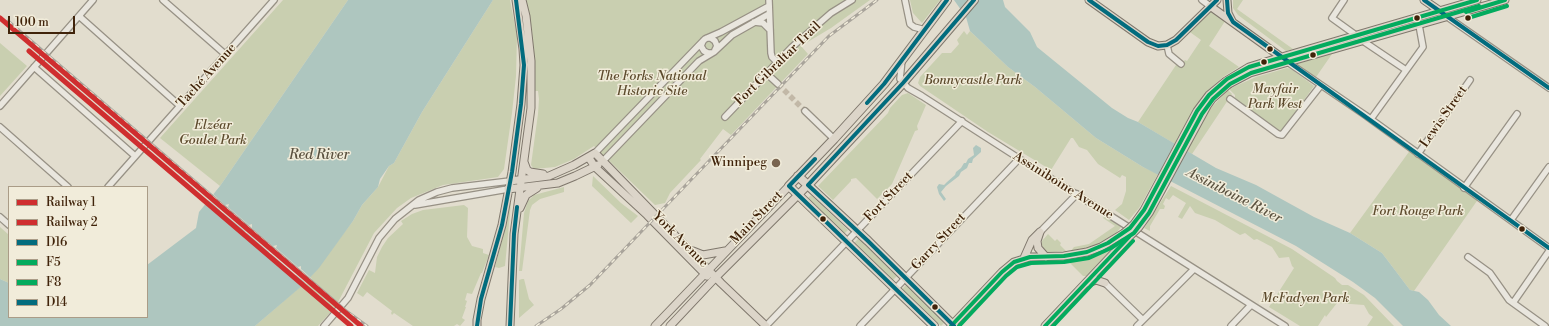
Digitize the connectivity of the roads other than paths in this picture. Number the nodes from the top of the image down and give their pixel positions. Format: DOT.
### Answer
graph roads {
  1 [pos="93,0"];
  2 [pos="163,0"];
  3 [pos="516,0"];
  4 [pos="852,0"];
  5 [pos="905,0"];
  6 [pos="947,0"];
  7 [pos="974,0"];
  8 [pos="1089,0"];
  9 [pos="1202,0"];
  10 [pos="1217,0"];
  11 [pos="1227,0"];
  12 [pos="1344,0"];
  13 [pos="1424,0"];
  14 [pos="1477,0"];
  15 [pos="1505,0"];
  16 [pos="270,1"];
  17 [pos="523,3"];
  18 [pos="769,3"];
  19 [pos="1210,6"];
  20 [pos="1440,11"];
  21 [pos="769,14"];
  22 [pos="79,16"];
  23 [pos="1448,17"];
  24 [pos="754,22"];
  25 [pos="1233,22"];
  26 [pos="1420,25"];
  27 [pos="770,30"];
  28 [pos="925,30"];
  29 [pos="1357,36"];
  30 [pos="705,39"];
  31 [pos="1363,41"];
  32 [pos="1167,45"];
  33 [pos="714,51"];
  34 [pos="226,55"];
  35 [pos="1281,57"];
  36 [pos="902,60"];
  37 [pos="777,62"];
  38 [pos="1288,62"];
  39 [pos="1181,64"];
  40 [pos="34,67"];
  41 [pos="1406,70"];
  42 [pos="766,73"];
  43 [pos="1470,80"];
  44 [pos="1227,82"];
  45 [pos="903,83"];
  46 [pos="778,84"];
  47 [pos="884,84"];
  48 [pos="1321,85"];
  49 [pos="1549,88"];
  50 [pos="1230,99"];
  51 [pos="0,106"];
  52 [pos="180,106"];
  53 [pos="879,109"];
  54 [pos="805,110"];
  55 [pos="1517,114"];
  56 [pos="725,116"];
  57 [pos="1371,119"];
  58 [pos="962,121"];
  59 [pos="0,127"];
  60 [pos="834,139"];
  61 [pos="595,153"];
  62 [pos="1418,154"];
  63 [pos="136,156"];
  64 [pos="589,158"];
  65 [pos="1018,158"];
  66 [pos="523,162"];
  67 [pos="602,162"];
  68 [pos="594,167"];
  69 [pos="1549,167"];
  70 [pos="555,172"];
  71 [pos="798,176"];
  72 [pos="521,180"];
  73 [pos="510,181"];
  74 [pos="67,186"];
  75 [pos="109,186"];
  76 [pos="540,186"];
  77 [pos="789,186"];
  78 [pos="808,186"];
  79 [pos="520,188"];
  80 [pos="1464,188"];
  81 [pos="508,189"];
  82 [pos="1077,194"];
  83 [pos="798,195"];
  84 [pos="414,205"];
  85 [pos="0,217"];
  86 [pos="1510,220"];
  87 [pos="8,224"];
  88 [pos="857,231"];
  89 [pos="1040,232"];
  90 [pos="514,234"];
  91 [pos="1127,235"];
  92 [pos="847,241"];
  93 [pos="688,248"];
  94 [pos="1549,248"];
  95 [pos="726,251"];
  96 [pos="1549,252"];
  97 [pos="1046,256"];
  98 [pos="1468,257"];
  99 [pos="1024,258"];
  100 [pos="1104,264"];
  101 [pos="1194,269"];
  102 [pos="706,271"];
  103 [pos="906,278"];
  104 [pos="714,279"];
  105 [pos="1087,283"];
  106 [pos="1105,283"];
  107 [pos="896,288"];
  108 [pos="1512,303"];
  109 [pos="1251,305"];
  110 [pos="1143,320"];
  111 [pos="476,324"];
  112 [pos="953,325"];
  113 [pos="324,326"];
  114 [pos="510,326"];
  115 [pos="654,326"];
  116 [pos="670,326"];
  117 [pos="766,326"];
  118 [pos="860,326"];
  119 [pos="934,326"];
  120 [pos="1045,326"];
  121 [pos="1137,326"];
  122 [pos="1231,326"];
  123 [pos="1284,326"];
  124 [pos="1545,326"];
  1 -- 22 [label="street"];
  2 -- 34 [label="street"];
  3 -- 73 [label="main road"];
  4 -- 37 [label="street, Fort Gibraltar Trail"];
  5 -- 28 [label="street"];
  6 -- 28 [label="highway, Main Street"];
  7 -- 45 [label="highway, Main Street"];
  8 -- 32 [label="main road"];
  9 -- 19 [label="street"];
  10 -- 19 [label="main road"];
  11 -- 25 [label="main road"];
  12 -- 29 [label="street"];
  13 -- 20 [label="main road"];
  14 -- 20 [label="main road"];
  15 -- 23 [label="main road"];
  16 -- 34 [label="street, Taché Avenue"];
  17 -- 66 [label="main road"];
  18 -- 21 [label="street"];
  18 -- 30 [label="street"];
  19 -- 25 [label="main road"];
  19 -- 32 [label="main road"];
  20 -- 23 [label="street"];
  20 -- 29 [label="main road"];
  21 -- 24 [label="street"];
  21 -- 27 [label="street"];
  22 -- 40 [label="street"];
  22 -- 52 [label="street"];
  23 -- 26 [label="main road"];
  23 -- 49 [label="street"];
  24 -- 27 [label="street"];
  24 -- 33 [label="street"];
  25 -- 35 [label="main road"];
  26 -- 31 [label="main road"];
  26 -- 41 [label="street"];
  27 -- 37 [label="street"];
  28 -- 36 [label="highway, Main Street"];
  29 -- 35 [label="main road"];
  30 -- 33 [label="street"];
  30 -- 33 [label="street"];
  30 -- 61 [label="street"];
  31 -- 38 [label="main road"];
  31 -- 41 [label="street"];
  32 -- 39 [label="street"];
  33 -- 67 [label="street"];
  34 -- 52 [label="street, Taché Avenue"];
  35 -- 38 [label="street"];
  35 -- 44 [label="main road"];
  36 -- 45 [label="street"];
  36 -- 47 [label="highway, Main Street"];
  37 -- 42 [label="street, Fort Gibraltar Trail"];
  38 -- 44 [label="main road"];
  38 -- 48 [label="street"];
  40 -- 51 [label="street"];
  40 -- 63 [label="street"];
  41 -- 57 [label="street"];
  42 -- 46 [label="street"];
  42 -- 56 [label="street, Fort Gibraltar Trail"];
  43 -- 62 [label="street, Lewis Street"];
  44 -- 91 [label="main road, bridge"];
  45 -- 53 [label="highway, Main Street"];
  45 -- 58 [label="street, Assiniboine Avenue"];
  47 -- 53 [label="highway"];
  47 -- 60 [label="highway, Main Street"];
  48 -- 50 [label="street"];
  48 -- 57 [label="street"];
  52 -- 63 [label="street, Taché Avenue"];
  53 -- 78 [label="highway, Main Street"];
  54 -- 60 [label="street"];
  55 -- 80 [label="street"];
  57 -- 62 [label="street"];
  58 -- 65 [label="street, Assiniboine Avenue"];
  58 -- 88 [label="street, Fort Street"];
  59 -- 74 [label="street"];
  60 -- 71 [label="highway, Main Street"];
  61 -- 64 [label="main road"];
  61 -- 67 [label="main road, York Avenue"];
  62 -- 80 [label="street"];
  63 -- 75 [label="street, Taché Avenue"];
  64 -- 68 [label="main road, York Avenue"];
  64 -- 70 [label="main road"];
  65 -- 82 [label="street, Assiniboine Avenue"];
  65 -- 103 [label="street, Garry Street"];
  66 -- 70 [label="main road"];
  66 -- 72 [label="main road"];
  67 -- 68 [label="main road"];
  67 -- 93 [label="main road, York Avenue"];
  68 -- 76 [label="main road"];
  68 -- 102 [label="main road, York Avenue"];
  69 -- 86 [label="street"];
  70 -- 72 [label="main road"];
  71 -- 77 [label="highway, Main Street"];
  71 -- 78 [label="highway"];
  72 -- 73 [label="main road"];
  72 -- 79 [label="main road"];
  73 -- 81 [label="main road"];
  73 -- 84 [label="street"];
  76 -- 79 [label="main road"];
  76 -- 90 [label="main road"];
  77 -- 83 [label="highway"];
  77 -- 95 [label="main road, Main Street"];
  78 -- 83 [label="main road, Main Street"];
  78 -- 88 [label="highway"];
  79 -- 81 [label="main road"];
  79 -- 90 [label="main road"];
  80 -- 86 [label="street"];
  81 -- 84 [label="street"];
  81 -- 111 [label="main road"];
  82 -- 89 [label="street"];
  82 -- 101 [label="street, Assiniboine Avenue"];
  83 -- 92 [label="highway"];
  83 -- 104 [label="main road, Main Street"];
  84 -- 113 [label="street"];
  85 -- 87 [label="street"];
  86 -- 94 [label="street"];
  88 -- 92 [label="street, Fort Street"];
  88 -- 103 [label="highway"];
  89 -- 97 [label="main road"];
  89 -- 99 [label="main road"];
  90 -- 114 [label="main road"];
  91 -- 97 [label="main road"];
  91 -- 100 [label="main road"];
  92 -- 107 [label="highway"];
  92 -- 117 [label="street, Fort Street"];
  93 -- 95 [label="main road"];
  93 -- 102 [label="main road, York Avenue"];
  95 -- 102 [label="main road, Main Street"];
  96 -- 108 [label="street"];
  97 -- 99 [label="main road"];
  98 -- 108 [label="street"];
  99 -- 112 [label="main road"];
  100 -- 105 [label="main road"];
  100 -- 106 [label="main road"];
  101 -- 109 [label="street, Assiniboine Avenue"];
  101 -- 110 [label="street"];
  102 -- 104 [label="main road, York Avenue"];
  102 -- 115 [label="main road, Main Street"];
  103 -- 107 [label="street, Garry Street"];
  103 -- 112 [label="highway"];
  104 -- 116 [label="main road, Main Street"];
  104 -- 117 [label="main road, York Avenue"];
  105 -- 106 [label="main road"];
  105 -- 120 [label="main road"];
  106 -- 110 [label="street"];
  107 -- 118 [label="street, Garry Street"];
  107 -- 119 [label="highway"];
  108 -- 124 [label="street"];
  109 -- 122 [label="street"];
  109 -- 123 [label="street, Assiniboine Avenue"];
  110 -- 121 [label="street"];
}
